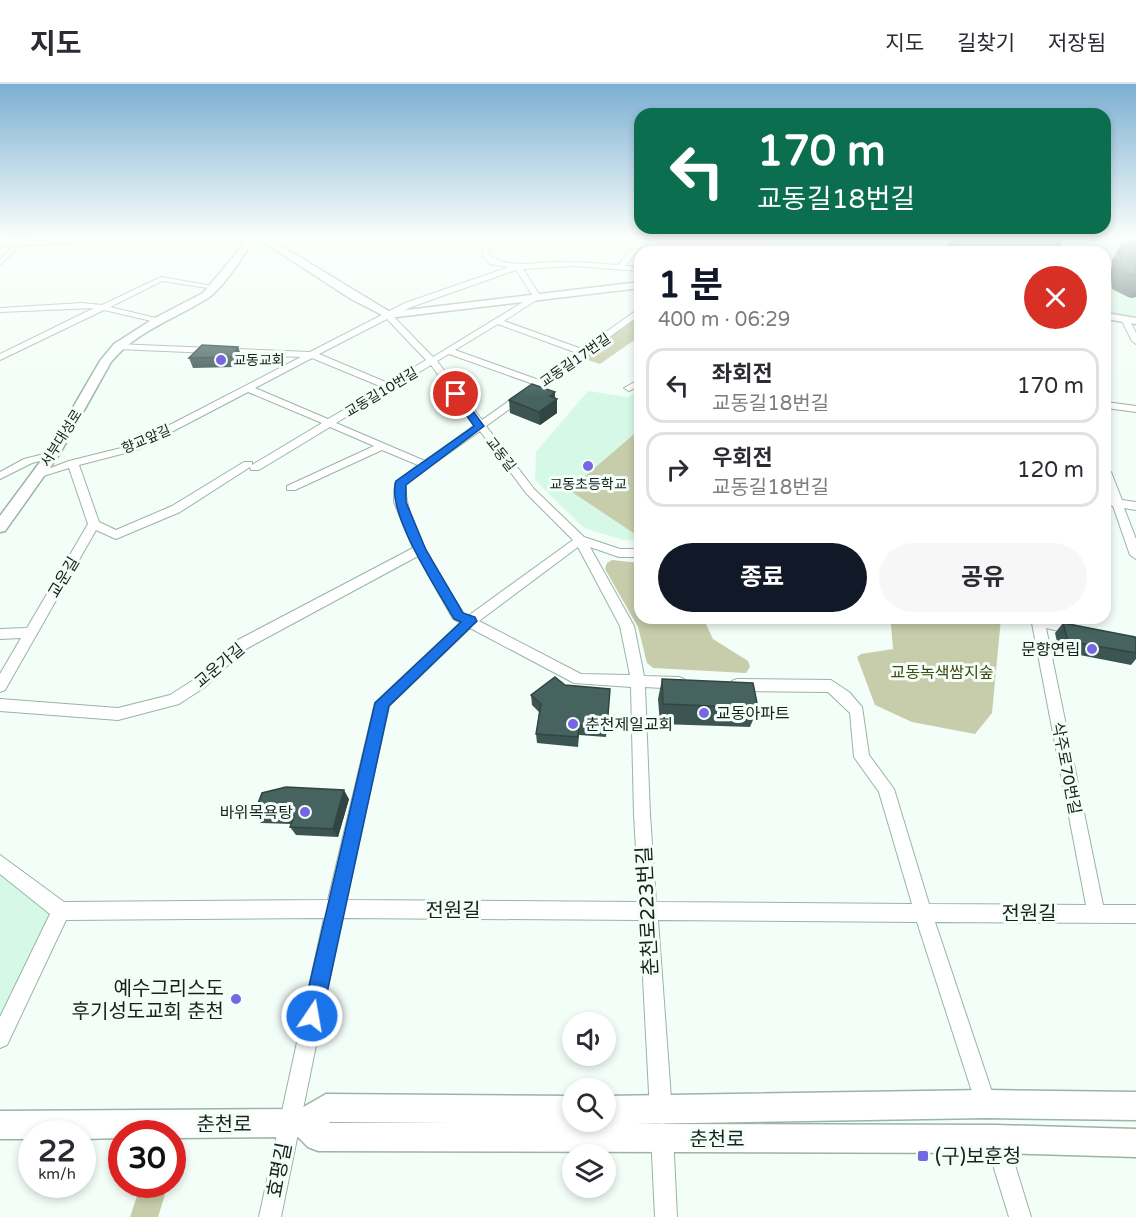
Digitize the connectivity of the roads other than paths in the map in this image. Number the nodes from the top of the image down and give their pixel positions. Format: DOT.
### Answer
graph roads {
  1 [pos="134,292"];
  2 [pos="210,292"];
  3 [pos="347,292"];
  4 [pos="446,292"];
  5 [pos="534,292"];
  6 [pos="581,292"];
  7 [pos="537,297"];
  8 [pos="103,307"];
  9 [pos="0,310"];
  10 [pos="388,315"];
  11 [pos="634,316"];
  12 [pos="1111,317"];
  13 [pos="1130,320"];
  14 [pos="156,321"];
  15 [pos="497,321"];
  16 [pos="1136,341"];
  17 [pos="118,346"];
  18 [pos="14,349"];
  19 [pos="0,351"];
  20 [pos="450,351"];
  21 [pos="585,353"];
  22 [pos="313,355"];
  23 [pos="0,357"];
  24 [pos="432,361"];
  25 [pos="541,384"];
  26 [pos="634,385"];
  27 [pos="389,387"];
  28 [pos="250,388"];
  29 [pos="629,388"];
  30 [pos="1111,406"];
  31 [pos="1136,409"];
  32 [pos="330,423"];
  33 [pos="479,426"];
  34 [pos="382,446"];
  35 [pos="52,455"];
  36 [pos="73,463"];
  37 [pos="426,465"];
  38 [pos="37,475"];
  39 [pos="0,476"];
  40 [pos="291,488"];
  41 [pos="1111,502"];
  42 [pos="1136,506"];
  43 [pos="94,524"];
  44 [pos="0,527"];
  45 [pos="579,540"];
  46 [pos="420,550"];
  47 [pos="634,553"];
  48 [pos="1136,555"];
  49 [pos="471,621"];
  50 [pos="1038,624"];
  51 [pos="1054,624"];
  52 [pos="30,633"];
  53 [pos="1092,633"];
  54 [pos="0,634"];
  55 [pos="638,683"];
  56 [pos="695,684"];
  57 [pos="718,684"];
  58 [pos="0,686"];
  59 [pos="0,705"];
  60 [pos="0,863"];
  61 [pos="335,909"];
  62 [pos="61,911"];
  63 [pos="647,911"];
  64 [pos="923,912"];
  65 [pos="1096,913"];
  66 [pos="1136,914"];
  67 [pos="0,1038"];
  68 [pos="986,1104"];
  69 [pos="1136,1106"];
  70 [pos="562,1110"];
  71 [pos="616,1110"];
  72 [pos="660,1111"];
  73 [pos="296,1123"];
  74 [pos="0,1125"];
  75 [pos="662,1139"];
  76 [pos="996,1139"];
  77 [pos="1136,1143"];
  78 [pos="270,1217"];
  79 [pos="666,1217"];
  80 [pos="1020,1217"];
  1 -- 8 [label="street"];
  2 -- 14 [label="street, 서부대성로"];
  3 -- 10 [label="street"];
  4 -- 10 [label="street, 향교앞길"];
  5 -- 7 [label="street"];
  6 -- 7 [label="street"];
  7 -- 10 [label="street"];
  7 -- 15 [label="street, 교동길10번길"];
  8 -- 9 [label="street"];
  8 -- 14 [label="street"];
  8 -- 18 [label="street"];
  10 -- 22 [label="street, 향교앞길"];
  10 -- 24 [label="street, 교동길"];
  11 -- 21 [label="street, 교동길17번길"];
  12 -- 13 [label="street"];
  13 -- 16 [label="street"];
  14 -- 17 [label="street, 서부대성로"];
  15 -- 20 [label="street, 교동길10번길"];
  15 -- 21 [label="street"];
  17 -- 22 [label="street"];
  17 -- 35 [label="street, 서부대성로"];
  18 -- 19 [label="street"];
  18 -- 23 [label="street"];
  20 -- 24 [label="street, 교동길10번길"];
  20 -- 25 [label="street"];
  21 -- 25 [label="street, 교동길17번길"];
  22 -- 27 [label="street"];
  22 -- 28 [label="street, 향교앞길"];
  24 -- 27 [label="street, 교동길10번길"];
  24 -- 33 [label="street, 교동길"];
  25 -- 33 [label="street, 교동길17번길"];
  26 -- 29 [label="street"];
  27 -- 32 [label="street, 교동길10번길"];
  28 -- 32 [label="street"];
  28 -- 36 [label="street, 향교앞길"];
  30 -- 31 [label="street"];
  32 -- 34 [label="street, 교동길10번길"];
  32 -- 43 [label="street, 교동길10번길"];
  33 -- 37 [label="street, 교동길17번길"];
  33 -- 45 [label="street, 교동길"];
  34 -- 37 [label="street, 교동길10번길"];
  34 -- 40 [label="street"];
  35 -- 38 [label="street, 서부대성로"];
  35 -- 39 [label="street"];
  36 -- 38 [label="street, 향교앞길"];
  36 -- 43 [label="street"];
  37 -- 46 [label="street, 교동길17번길"];
  38 -- 44 [label="street, 서부대성로"];
  41 -- 42 [label="street"];
  41 -- 48 [label="street"];
  43 -- 52 [label="street, 교운길"];
  45 -- 47 [label="street, 교동길"];
  45 -- 49 [label="street, 효평길"];
  45 -- 55 [label="street, 춘천로223번길"];
  46 -- 49 [label="street"];
  46 -- 59 [label="street, 교운가길"];
  49 -- 55 [label="street"];
  49 -- 61 [label="street, 효평길"];
  50 -- 65 [label="street, 삭주로70번길"];
  51 -- 53 [label="street, 삭주로70번길"];
  52 -- 54 [label="street"];
  52 -- 58 [label="street, 교운길"];
  55 -- 56 [label="street"];
  55 -- 63 [label="street, 춘천로223번길"];
  57 -- 64 [label="street"];
  60 -- 62 [label="street"];
  61 -- 62 [label="street, 전원길"];
  61 -- 63 [label="street, 전원길"];
  61 -- 73 [label="street, 효평길"];
  62 -- 67 [label="street"];
  63 -- 64 [label="street, 전원길"];
  63 -- 72 [label="street, 춘천로223번길"];
  64 -- 65 [label="street, 전원길"];
  64 -- 68 [label="street"];
  65 -- 66 [label="street, 전원길"];
  68 -- 69 [label="street, 춘천로"];
  68 -- 72 [label="street, 춘천로"];
  70 -- 73 [label="street"];
  71 -- 72 [label="street, 춘천로"];
  72 -- 75 [label="street, 춘천로223번길"];
  73 -- 74 [label="street, 춘천로"];
  73 -- 75 [label="street, 춘천로"];
  73 -- 78 [label="street, 효평길"];
  75 -- 76 [label="street, 춘천로"];
  75 -- 79 [label="street"];
  76 -- 77 [label="street, 춘천로"];
  76 -- 80 [label="street"];
}
